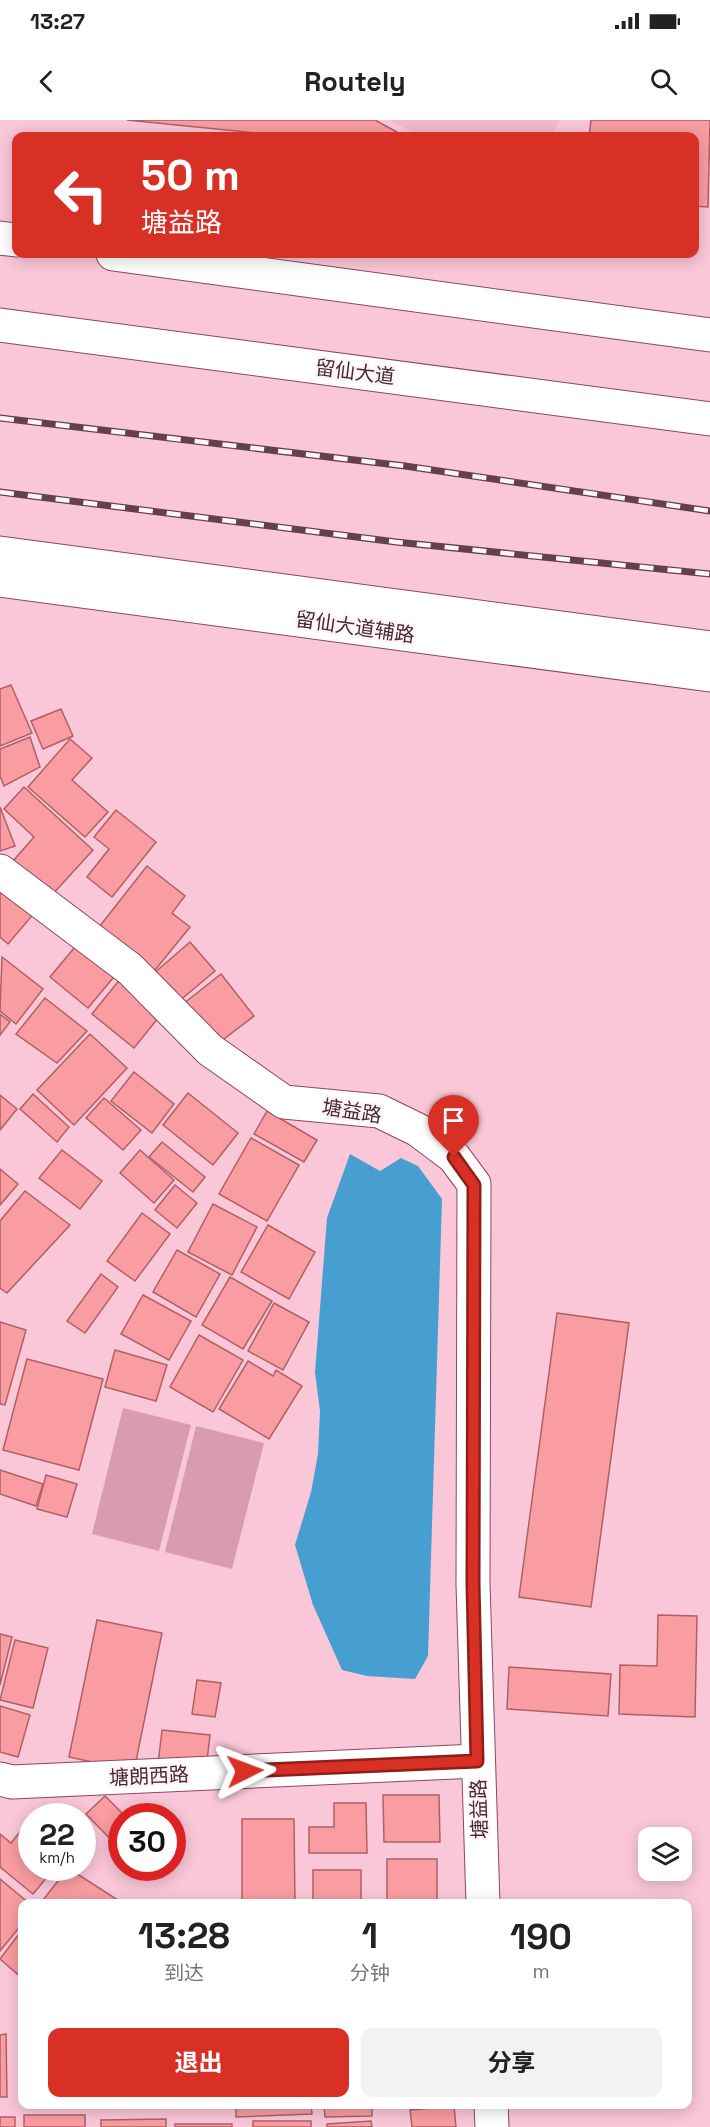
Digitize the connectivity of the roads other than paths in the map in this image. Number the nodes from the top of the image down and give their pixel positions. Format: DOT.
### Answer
graph roads {
  1 [pos="142,258"];
  2 [pos="0,325"];
  3 [pos="710,335"];
  4 [pos="0,345"];
  5 [pos="209,353"];
  6 [pos="710,419"];
  7 [pos="0,553"];
  8 [pos="0,580"];
  9 [pos="710,648"];
  10 [pos="710,675"];
  11 [pos="0,872"];
  12 [pos="477,1761"];
  13 [pos="0,1779"];
  14 [pos="483,1899"];
  15 [pos="491,2109"];
  16 [pos="492,2127"];
  1 -- 3 [label="main road"];
  2 -- 5 [label="main road, 留仙大道"];
  4 -- 5 [label="main road"];
  5 -- 6 [label="main road, 留仙大道"];
  7 -- 9 [label="main road, 留仙大道辅路"];
  8 -- 10 [label="main road, 留仙大道辅路"];
  11 -- 12 [label="main road, 塘益路"];
  12 -- 13 [label="main road, 塘朗西路"];
  12 -- 14 [label="main road, 塘益路"];
  15 -- 16 [label="main road"];
}
